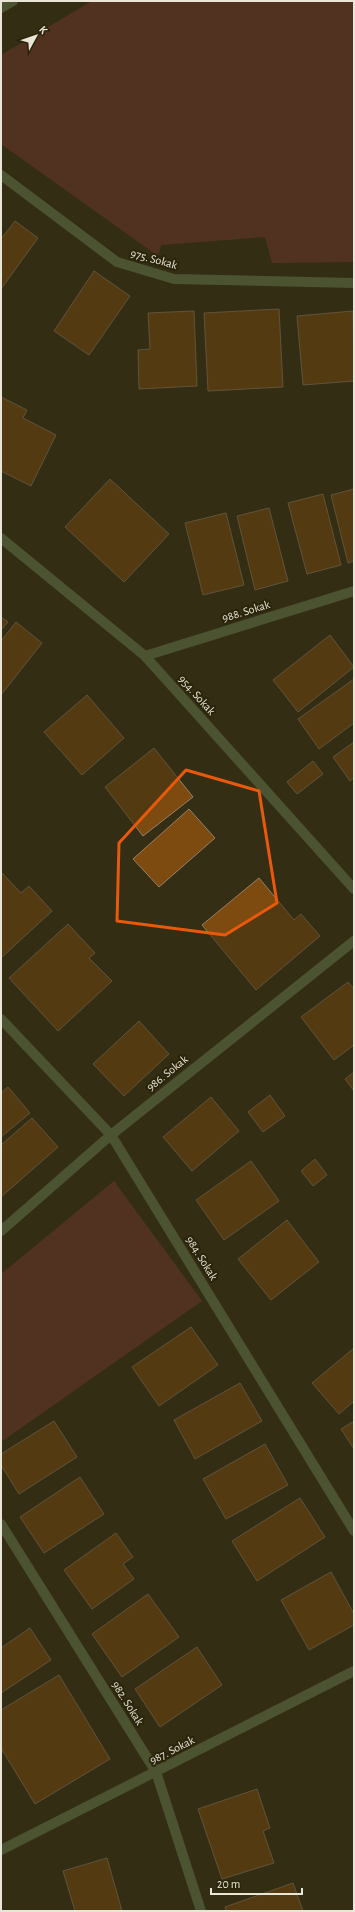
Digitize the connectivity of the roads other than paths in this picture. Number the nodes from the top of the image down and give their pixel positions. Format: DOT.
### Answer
graph roads {
  1 [pos="13,1"];
  2 [pos="1,8"];
  3 [pos="1,175"];
  4 [pos="354,283"];
  5 [pos="1,538"];
  6 [pos="354,592"];
  7 [pos="145,656"];
  8 [pos="354,889"];
  9 [pos="354,941"];
  10 [pos="1,1019"];
  11 [pos="111,1135"];
  12 [pos="1,1231"];
  13 [pos="1,1524"];
  14 [pos="354,1530"];
  15 [pos="354,1671"];
  16 [pos="156,1772"];
  17 [pos="1,1850"];
  18 [pos="201,1911"];
  1 -- 2 [label="street"];
  3 -- 4 [label="street, 975. Sokak"];
  5 -- 7 [label="street, 954. Sokak"];
  6 -- 7 [label="street, 988. Sokak"];
  7 -- 8 [label="street, 954. Sokak"];
  9 -- 11 [label="street, 986. Sokak"];
  10 -- 11 [label="street, 984. Sokak"];
  11 -- 12 [label="street, 986. Sokak"];
  11 -- 14 [label="street, 984. Sokak"];
  13 -- 16 [label="street, 982. Sokak"];
  15 -- 16 [label="street, 987. Sokak"];
  16 -- 17 [label="street, 987. Sokak"];
  16 -- 18 [label="street, 982. Sokak"];
}
